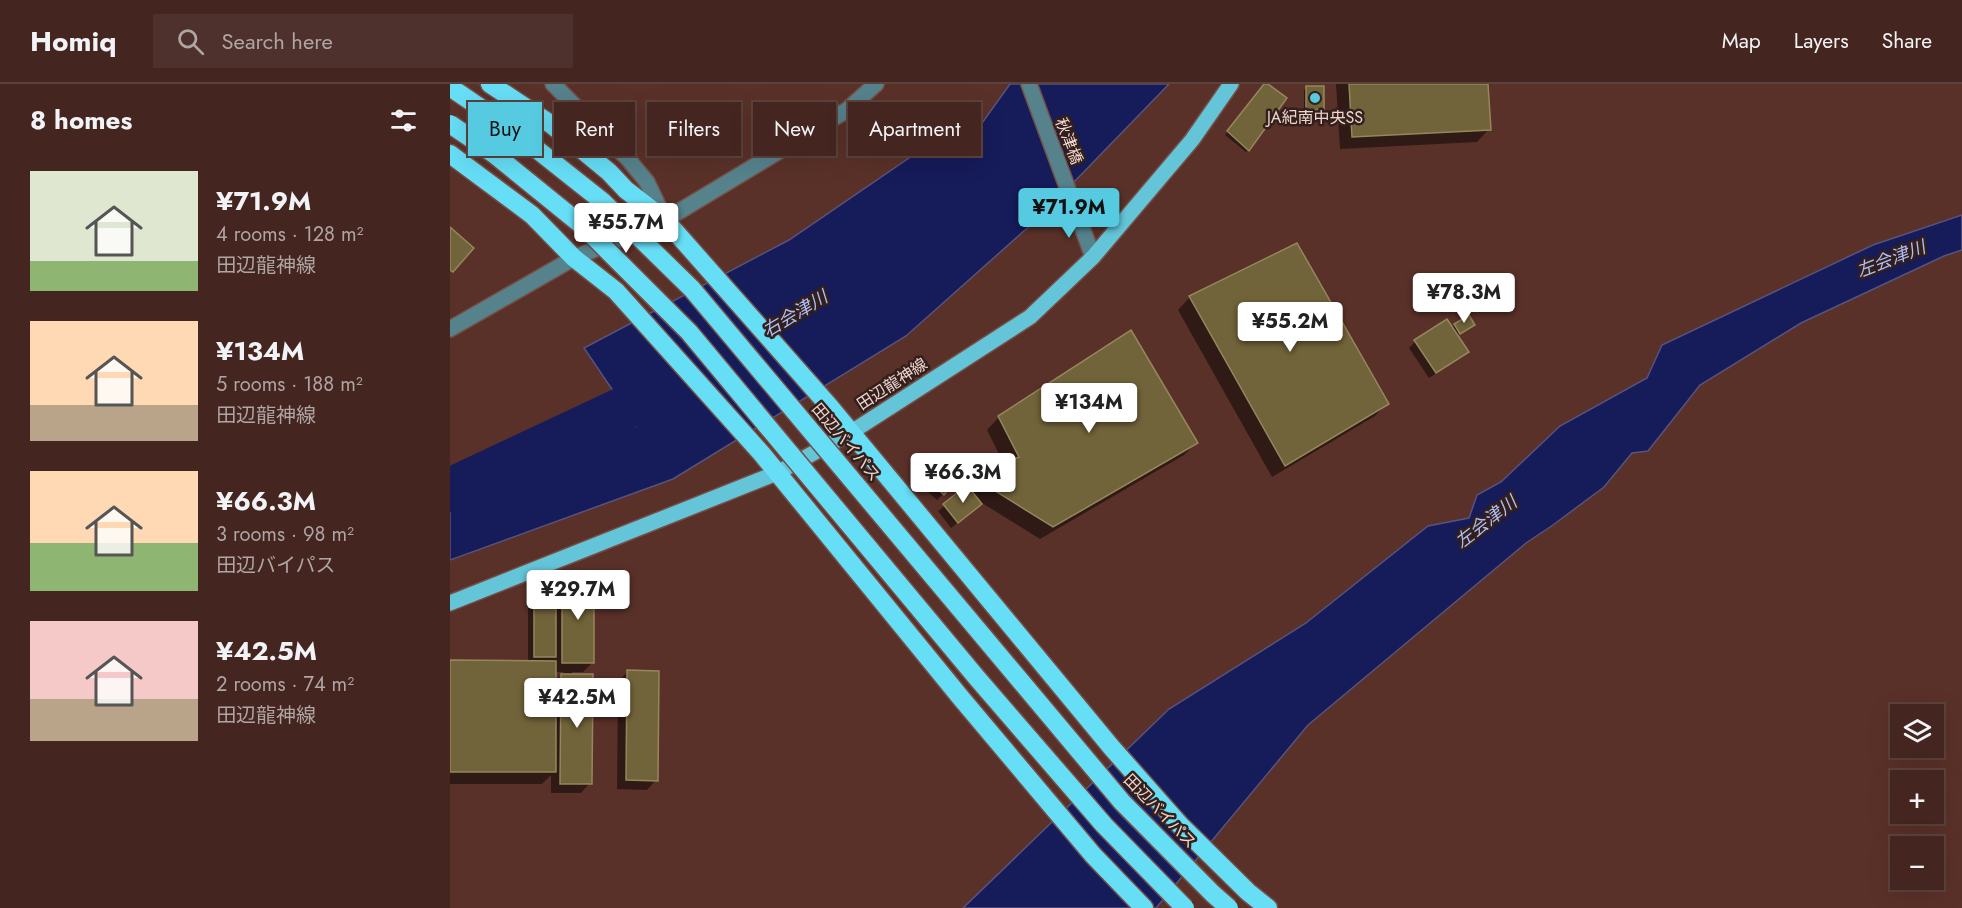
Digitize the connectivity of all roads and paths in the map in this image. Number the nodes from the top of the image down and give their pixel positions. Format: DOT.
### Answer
graph roads {
  1 [pos="458,84"];
  2 [pos="490,84"];
  3 [pos="553,84"];
  4 [pos="876,84"];
  5 [pos="1029,84"];
  6 [pos="1231,84"];
  7 [pos="450,89"];
  8 [pos="450,124"];
  9 [pos="450,154"];
  10 [pos="665,220"];
  11 [pos="1093,257"];
  12 [pos="574,258"];
  13 [pos="450,329"];
  14 [pos="850,432"];
  15 [pos="777,473"];
  16 [pos="450,603"];
  17 [pos="1144,908"];
  18 [pos="1185,908"];
  19 [pos="1229,908"];
  20 [pos="1268,908"];
  1 -- 7 [label="street"];
  2 -- 10 [label="highway"];
  3 -- 10 [label="street"];
  4 -- 10 [label="street"];
  5 -- 11 [label="street, 秋津橋"];
  6 -- 11 [label="main road, 田辺龍神線"];
  7 -- 19 [label="highway, 田辺バイパス, bridge"];
  8 -- 18 [label="highway, bridge"];
  9 -- 12 [label="highway"];
  10 -- 12 [label="street"];
  10 -- 14 [label="highway"];
  11 -- 14 [label="main road, 田辺龍神線"];
  12 -- 13 [label="street"];
  12 -- 15 [label="highway"];
  14 -- 15 [label="main road, 田辺龍神線"];
  14 -- 20 [label="highway"];
  15 -- 16 [label="main road, 田辺龍神線"];
  15 -- 17 [label="highway"];
}
